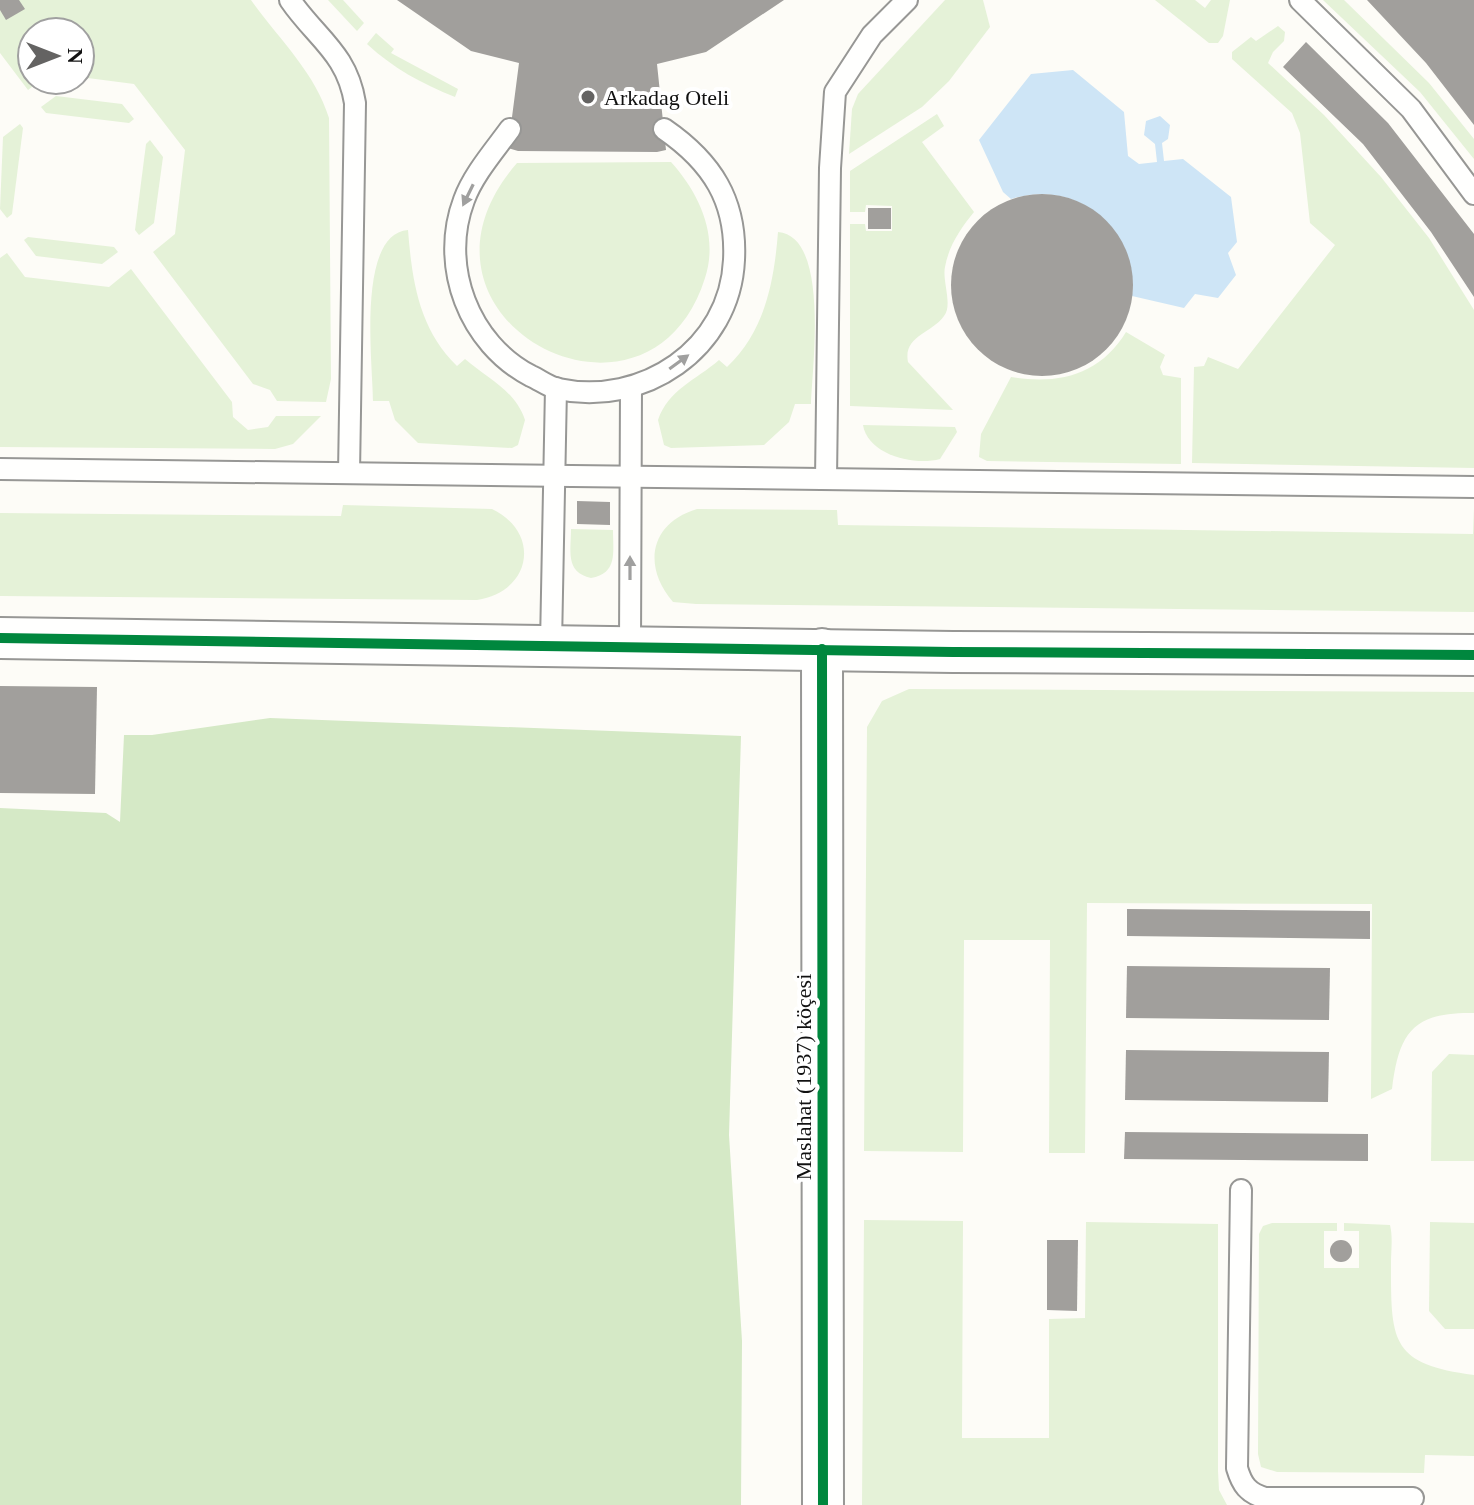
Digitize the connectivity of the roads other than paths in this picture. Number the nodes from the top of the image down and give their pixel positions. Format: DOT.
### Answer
graph roads {
  1 [pos="290,0"];
  2 [pos="907,0"];
  3 [pos="1300,0"];
  4 [pos="510,129"];
  5 [pos="664,129"];
  6 [pos="1474,194"];
  7 [pos="631,387"];
  8 [pos="556,388"];
  9 [pos="0,469"];
  10 [pos="349,473"];
  11 [pos="826,479"];
  12 [pos="1474,487"];
  13 [pos="0,638"];
  14 [pos="551,644"];
  15 [pos="630,646"];
  16 [pos="822,649"];
  17 [pos="1474,655"];
  18 [pos="1241,1190"];
  19 [pos="1413,1498"];
  20 [pos="823,1505"];
  1 -- 10 [label="lane"];
  2 -- 11 [label="lane"];
  3 -- 6 [label="lane"];
  4 -- 8 [label="lane, one-way"];
  7 -- 5 [label="lane, one-way"];
  7 -- 8 [label="lane"];
  15 -- 7 [label="lane, one-way"];
  8 -- 14 [label="lane"];
  9 -- 10 [label="lane"];
  10 -- 11 [label="lane"];
  11 -- 12 [label="lane"];
  13 -- 14 [label="street"];
  14 -- 15 [label="street"];
  15 -- 16 [label="street"];
  16 -- 17 [label="street"];
  16 -- 20 [label="street, Maslahat (1937) köçesi"];
  18 -- 19 [label="lane"];
}
